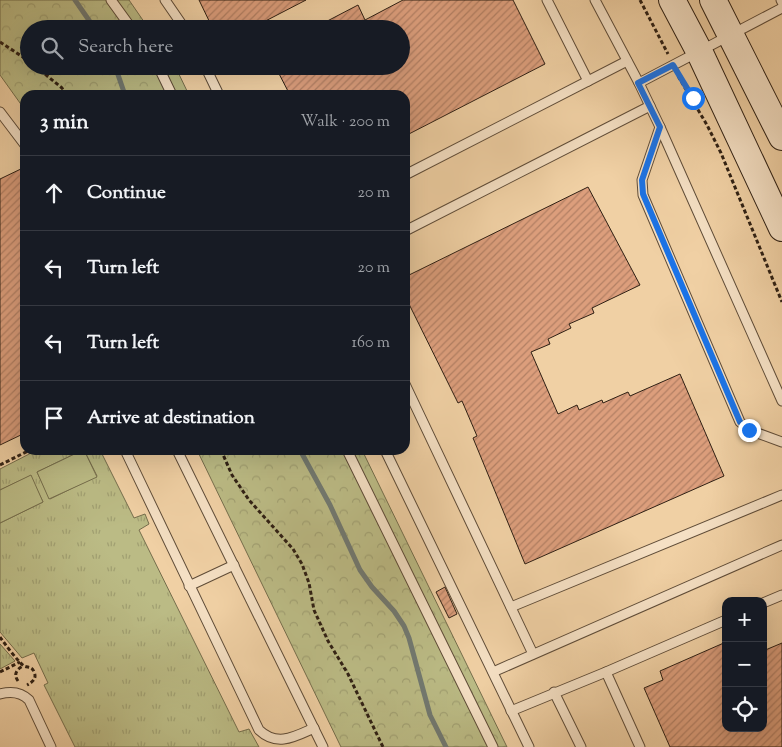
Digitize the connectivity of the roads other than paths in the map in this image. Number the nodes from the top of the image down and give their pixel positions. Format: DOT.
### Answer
graph roads {
  1 [pos="111,0"];
  2 [pos="165,0"];
  3 [pos="547,0"];
  4 [pos="594,0"];
  5 [pos="672,0"];
  6 [pos="713,0"];
  7 [pos="782,8"];
  8 [pos="125,20"];
  9 [pos="179,20"];
  10 [pos="731,35"];
  11 [pos="699,52"];
  12 [pos="627,61"];
  13 [pos="162,75"];
  14 [pos="210,75"];
  15 [pos="588,81"];
  16 [pos="638,83"];
  17 [pos="170,90"];
  18 [pos="217,90"];
  19 [pos="650,106"];
  20 [pos="0,112"];
  21 [pos="660,127"];
  22 [pos="782,137"];
  23 [pos="20,138"];
  24 [pos="410,172"];
  25 [pos="410,228"];
  26 [pos="782,228"];
  27 [pos="410,395"];
  28 [pos="782,401"];
  29 [pos="782,442"];
  30 [pos="127,455"];
  31 [pos="179,455"];
  32 [pos="349,455"];
  33 [pos="387,455"];
  34 [pos="782,495"];
  35 [pos="782,545"];
  36 [pos="234,565"];
  37 [pos="189,586"];
  38 [pos="782,595"];
  39 [pos="767,601"];
  40 [pos="511,607"];
  41 [pos="722,622"];
  42 [pos="532,654"];
  43 [pos="493,672"];
  44 [pos="606,672"];
  45 [pos="554,692"];
  46 [pos="0,694"];
  47 [pos="511,711"];
  48 [pos="314,728"];
  49 [pos="51,747"];
  50 [pos="323,747"];
  51 [pos="492,747"];
  52 [pos="529,747"];
  53 [pos="581,747"];
  54 [pos="640,747"];
  1 -- 8 [label="lane"];
  2 -- 9 [label="lane"];
  3 -- 15 [label="lane"];
  4 -- 12 [label="lane"];
  5 -- 11 [label="street"];
  6 -- 10 [label="street"];
  7 -- 10 [label="lane"];
  10 -- 11 [label="lane"];
  10 -- 22 [label="street"];
  11 -- 16 [label="lane"];
  11 -- 26 [label="street"];
  12 -- 15 [label="lane"];
  12 -- 16 [label="lane"];
  13 -- 17 [label="lane"];
  14 -- 18 [label="lane"];
  15 -- 24 [label="lane"];
  16 -- 19 [label="lane"];
  19 -- 21 [label="lane"];
  19 -- 25 [label="lane"];
  20 -- 23 [label="lane"];
  21 -- 28 [label="lane"];
  21 -- 29 [label="lane"];
  27 -- 40 [label="lane"];
  30 -- 37 [label="lane"];
  31 -- 36 [label="lane"];
  32 -- 51 [label="lane"];
  33 -- 43 [label="lane"];
  34 -- 40 [label="lane"];
  35 -- 42 [label="lane"];
  36 -- 37 [label="lane"];
  36 -- 48 [label="lane"];
  37 -- 48 [label="lane"];
  38 -- 39 [label="lane"];
  40 -- 42 [label="lane"];
  41 -- 44 [label="lane"];
  42 -- 43 [label="lane"];
  43 -- 47 [label="lane"];
  44 -- 45 [label="lane"];
  44 -- 54 [label="lane"];
  45 -- 47 [label="lane"];
  45 -- 53 [label="lane"];
  46 -- 49 [label="lane"];
  47 -- 52 [label="lane"];
  48 -- 50 [label="lane"];
}
